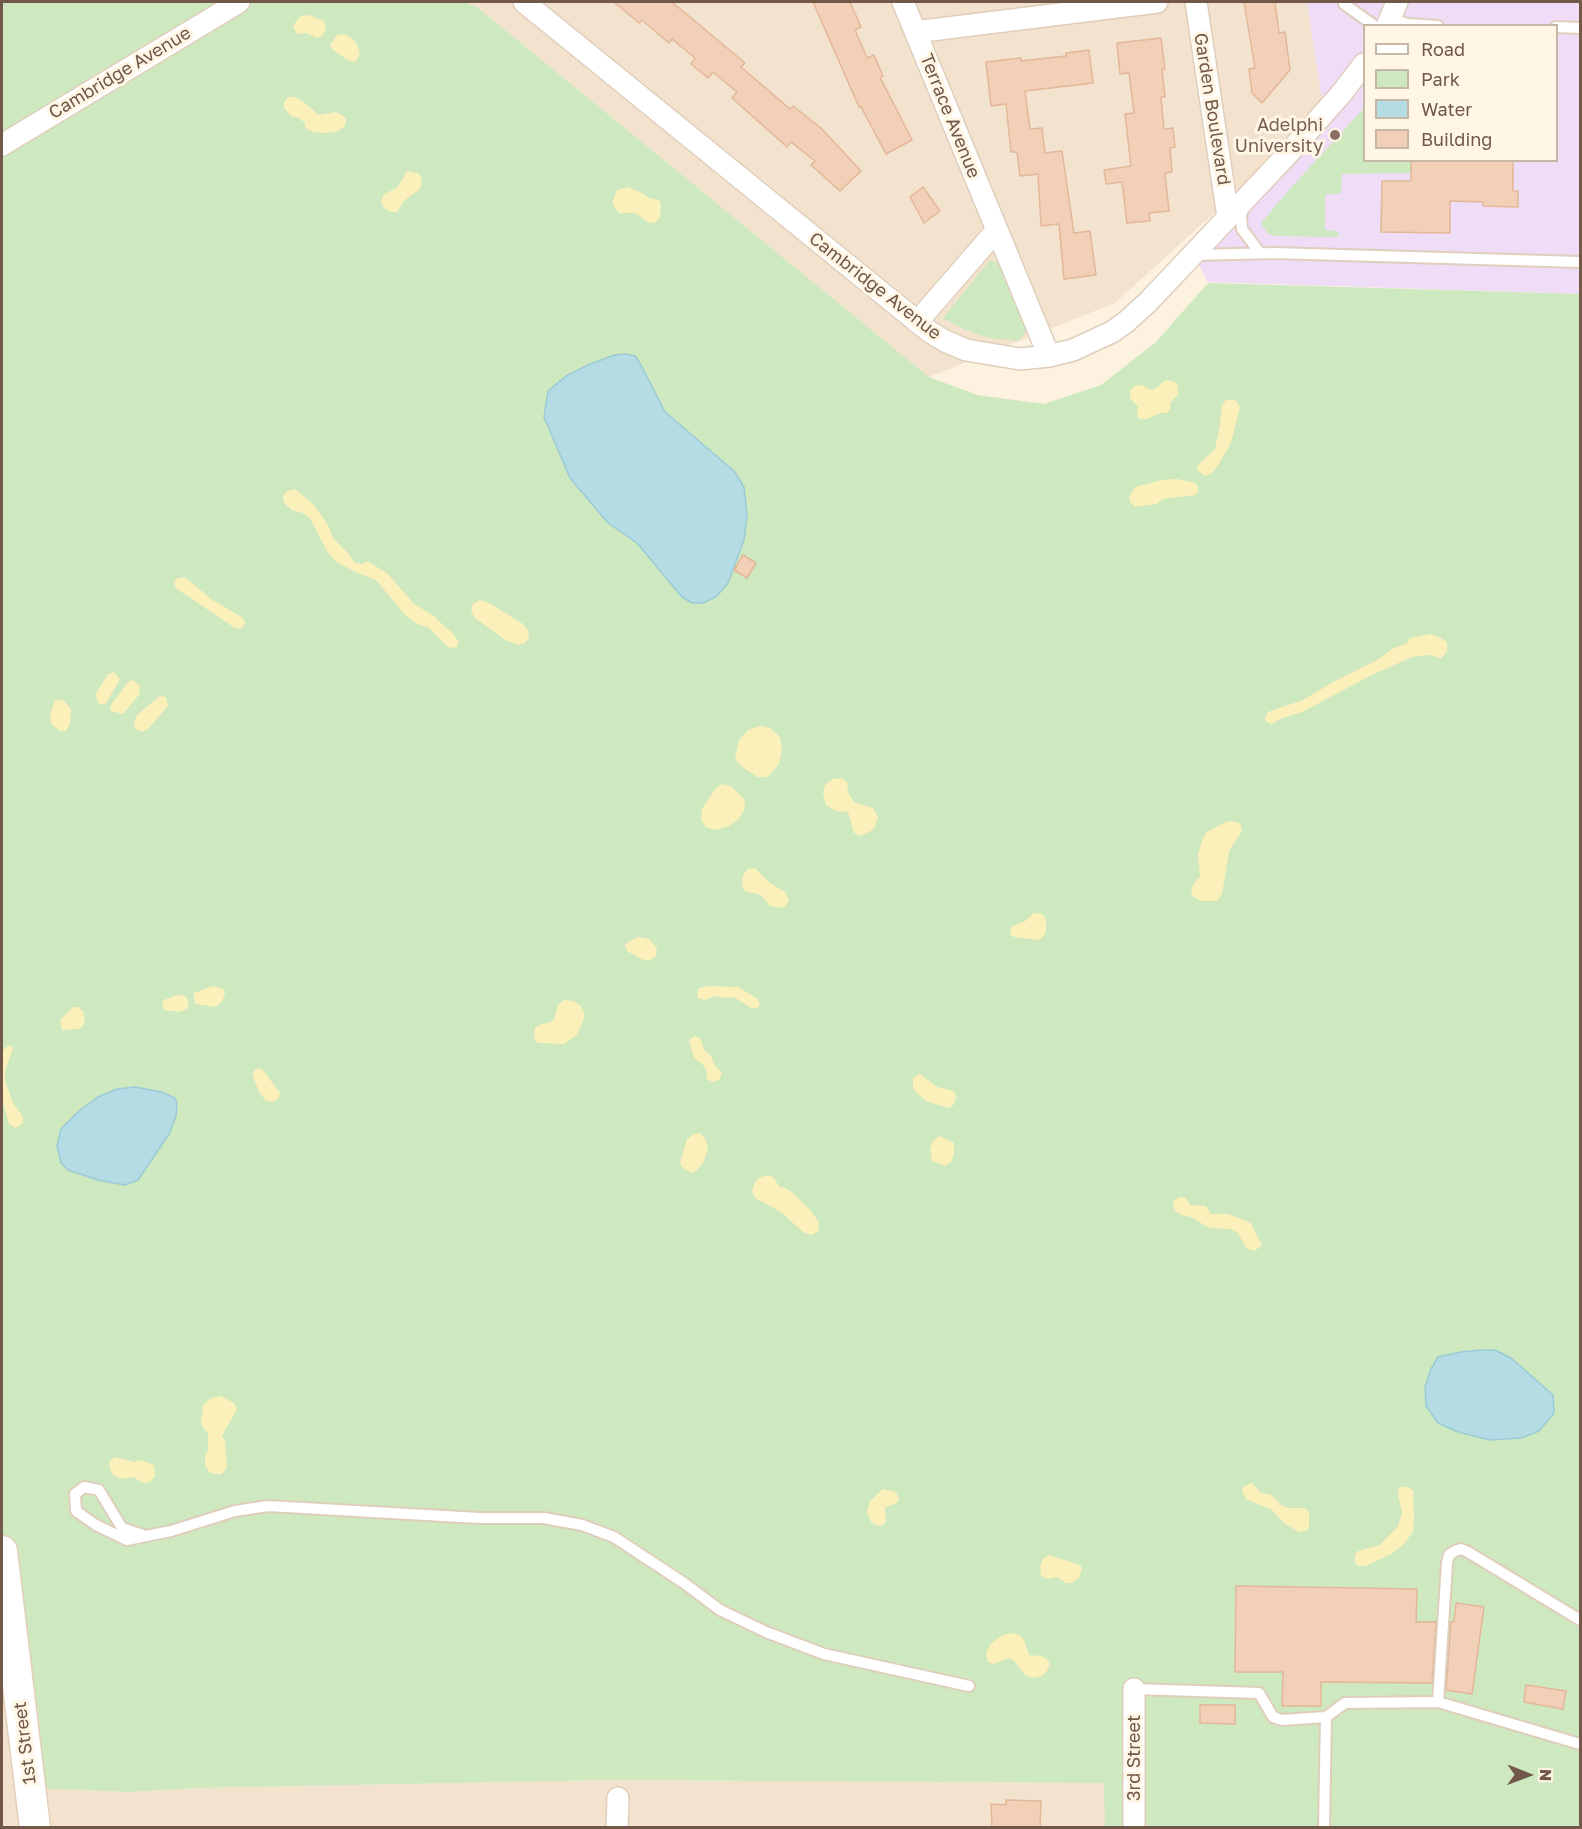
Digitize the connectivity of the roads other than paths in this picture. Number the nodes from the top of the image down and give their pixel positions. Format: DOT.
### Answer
graph roads {
  1 [pos="239,2"];
  2 [pos="524,2"];
  3 [pos="903,2"];
  4 [pos="1157,2"];
  5 [pos="1196,2"];
  6 [pos="1344,4"];
  7 [pos="1387,18"];
  8 [pos="1407,24"];
  9 [pos="1558,27"];
  10 [pos="1581,27"];
  11 [pos="915,32"];
  12 [pos="1363,66"];
  13 [pos="2,145"];
  14 [pos="1246,200"];
  15 [pos="1228,217"];
  16 [pos="996,231"];
  17 [pos="1260,253"];
  18 [pos="1193,255"];
  19 [pos="1581,262"];
  20 [pos="917,322"];
  21 [pos="1049,356"];
  22 [pos="146,1536"];
  23 [pos="2,1551"];
  24 [pos="1581,1620"];
  25 [pos="969,1686"];
  26 [pos="1134,1689"];
  27 [pos="1438,1702"];
  28 [pos="1326,1717"];
  29 [pos="1581,1744"];
  30 [pos="618,1798"];
  31 [pos="35,1827"];
  32 [pos="617,1827"];
  33 [pos="1134,1827"];
  34 [pos="1324,1827"];
  1 -- 13 [label="street, Cambridge Avenue"];
  2 -- 20 [label="street, Cambridge Avenue"];
  3 -- 11 [label="street, Terrace Avenue"];
  4 -- 11 [label="street"];
  5 -- 15 [label="street, Garden Boulevard"];
  6 -- 7 [label="lane"];
  7 -- 8 [label="lane"];
  9 -- 10 [label="lane"];
  11 -- 16 [label="street, Terrace Avenue"];
  12 -- 14 [label="street, Cambridge Avenue"];
  14 -- 15 [label="street, Cambridge Avenue"];
  14 -- 17 [label="lane"];
  15 -- 18 [label="street, Cambridge Avenue"];
  16 -- 20 [label="street"];
  16 -- 21 [label="street, Terrace Avenue"];
  17 -- 18 [label="lane"];
  17 -- 19 [label="lane"];
  18 -- 21 [label="street, Cambridge Avenue"];
  20 -- 21 [label="street, Cambridge Avenue"];
  22 -- 22 [label="lane"];
  22 -- 25 [label="lane"];
  23 -- 31 [label="street, 1st Street"];
  24 -- 27 [label="lane"];
  26 -- 28 [label="lane"];
  26 -- 33 [label="street, 3rd Street"];
  27 -- 28 [label="lane"];
  27 -- 29 [label="lane"];
  28 -- 34 [label="lane"];
  30 -- 32 [label="street"];
}
